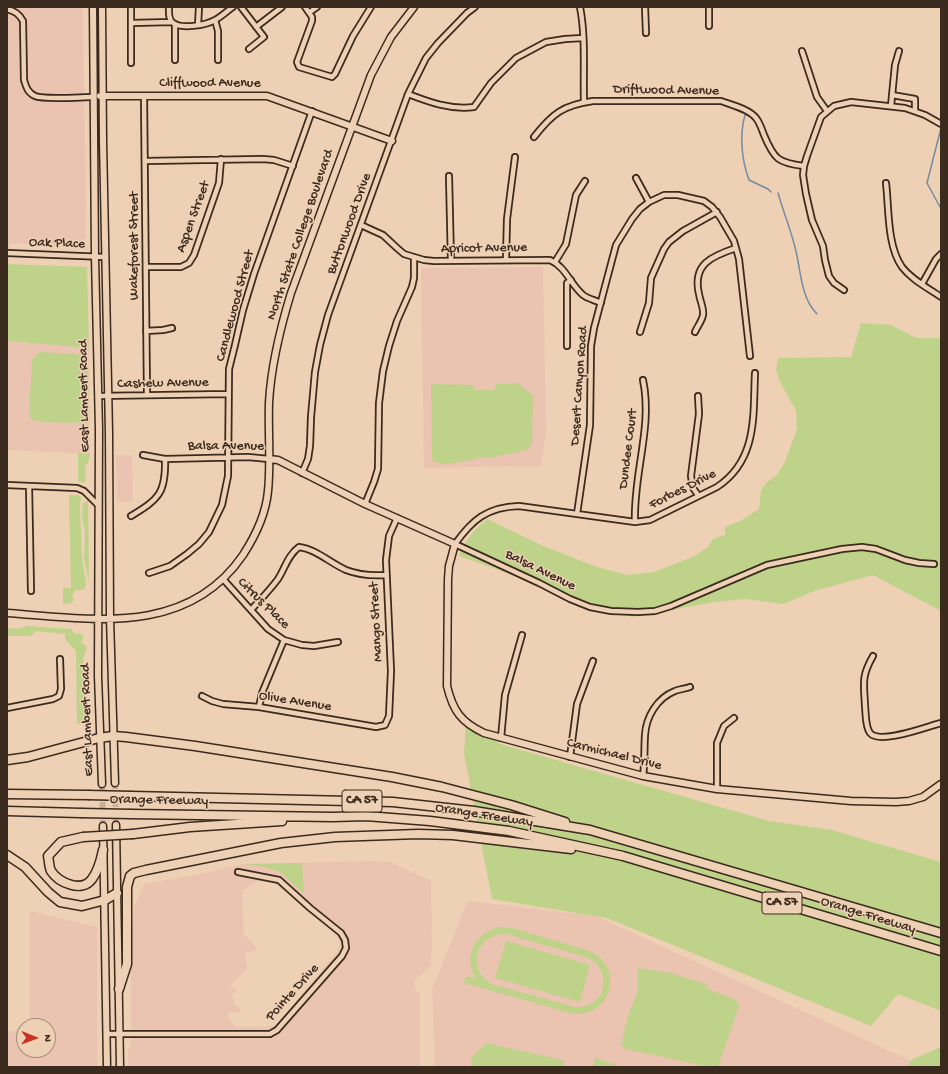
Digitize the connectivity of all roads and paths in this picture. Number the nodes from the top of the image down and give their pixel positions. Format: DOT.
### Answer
graph roads {
  1 [pos="93,7"];
  2 [pos="102,7"];
  3 [pos="130,7"];
  4 [pos="169,7"];
  5 [pos="199,7"];
  6 [pos="233,7"];
  7 [pos="241,7"];
  8 [pos="282,7"];
  9 [pos="305,7"];
  10 [pos="317,7"];
  11 [pos="371,7"];
  12 [pos="414,7"];
  13 [pos="475,7"];
  14 [pos="580,7"];
  15 [pos="645,7"];
  16 [pos="709,7"];
  17 [pos="7,9"];
  18 [pos="310,12"];
  19 [pos="215,20"];
  20 [pos="131,23"];
  21 [pos="173,23"];
  22 [pos="198,25"];
  23 [pos="709,26"];
  24 [pos="256,27"];
  25 [pos="646,33"];
  26 [pos="583,38"];
  27 [pos="249,49"];
  28 [pos="802,51"];
  29 [pos="899,51"];
  30 [pos="175,60"];
  31 [pos="218,60"];
  32 [pos="131,63"];
  33 [pos="408,94"];
  34 [pos="892,95"];
  35 [pos="103,96"];
  36 [pos="144,96"];
  37 [pos="93,97"];
  38 [pos="584,102"];
  39 [pos="891,106"];
  40 [pos="312,111"];
  41 [pos="827,111"];
  42 [pos="915,111"];
  43 [pos="941,124"];
  44 [pos="352,126"];
  45 [pos="534,137"];
  46 [pos="392,140"];
  47 [pos="515,157"];
  48 [pos="220,159"];
  49 [pos="146,161"];
  50 [pos="293,166"];
  51 [pos="804,166"];
  52 [pos="449,176"];
  53 [pos="636,178"];
  54 [pos="585,181"];
  55 [pos="886,183"];
  56 [pos="649,202"];
  57 [pos="717,212"];
  58 [pos="360,225"];
  59 [pos="736,248"];
  60 [pos="7,253"];
  61 [pos="941,254"];
  62 [pos="95,257"];
  63 [pos="105,257"];
  64 [pos="414,257"];
  65 [pos="506,260"];
  66 [pos="451,261"];
  67 [pos="555,262"];
  68 [pos="146,267"];
  69 [pos="571,280"];
  70 [pos="922,284"];
  71 [pos="844,290"];
  72 [pos="941,298"];
  73 [pos="601,303"];
  74 [pos="172,328"];
  75 [pos="146,331"];
  76 [pos="640,332"];
  77 [pos="695,332"];
  78 [pos="567,346"];
  79 [pos="750,356"];
  80 [pos="755,373"];
  81 [pos="643,380"];
  82 [pos="228,394"];
  83 [pos="108,395"];
  84 [pos="147,395"];
  85 [pos="98,396"];
  86 [pos="698,396"];
  87 [pos="143,455"];
  88 [pos="227,458"];
  89 [pos="165,459"];
  90 [pos="269,459"];
  91 [pos="302,473"];
  92 [pos="7,485"];
  93 [pos="29,486"];
  94 [pos="698,495"];
  95 [pos="365,504"];
  96 [pos="98,505"];
  97 [pos="577,514"];
  98 [pos="131,516"];
  99 [pos="397,518"];
  100 [pos="635,522"];
  101 [pos="455,544"];
  102 [pos="934,564"];
  103 [pos="149,573"];
  104 [pos="386,575"];
  105 [pos="222,579"];
  106 [pos="31,591"];
  107 [pos="251,610"];
  108 [pos="7,613"];
  109 [pos="98,618"];
  110 [pos="110,618"];
  111 [pos="522,635"];
  112 [pos="284,640"];
  113 [pos="338,642"];
  114 [pos="873,656"];
  115 [pos="60,660"];
  116 [pos="593,662"];
  117 [pos="690,687"];
  118 [pos="202,696"];
  119 [pos="259,707"];
  120 [pos="7,708"];
  121 [pos="734,718"];
  122 [pos="941,723"];
  123 [pos="385,725"];
  124 [pos="113,736"];
  125 [pos="100,738"];
  126 [pos="501,738"];
  127 [pos="570,757"];
  128 [pos="7,760"];
  129 [pos="643,776"];
  130 [pos="115,783"];
  131 [pos="102,784"];
  132 [pos="941,784"];
  133 [pos="717,789"];
  134 [pos="7,794"];
  135 [pos="7,811"];
  136 [pos="333,817"];
  137 [pos="116,825"];
  138 [pos="103,826"];
  139 [pos="590,830"];
  140 [pos="103,850"];
  141 [pos="7,855"];
  142 [pos="624,856"];
  143 [pos="238,872"];
  144 [pos="117,893"];
  145 [pos="105,900"];
  146 [pos="941,933"];
  147 [pos="941,951"];
  148 [pos="119,989"];
  149 [pos="107,1034"];
  150 [pos="120,1034"];
  151 [pos="107,1067"];
  152 [pos="120,1067"];
  1 -- 37 [label="main road, East Lambert Road"];
  2 -- 35 [label="main road, East Lambert Road"];
  3 -- 20 [label="street"];
  4 -- 21 [label="street"];
  5 -- 22 [label="street"];
  6 -- 19 [label="street"];
  7 -- 24 [label="street"];
  8 -- 24 [label="street"];
  9 -- 18 [label="street"];
  10 -- 18 [label="street"];
  11 -- 18 [label="street"];
  12 -- 44 [label="main road, North State College Boulevard"];
  13 -- 33 [label="street, Buttonwood Drive"];
  14 -- 26 [label="street"];
  15 -- 25 [label="street"];
  16 -- 23 [label="street"];
  17 -- 37 [label="street"];
  19 -- 22 [label="street"];
  19 -- 31 [label="street"];
  20 -- 21 [label="street"];
  20 -- 32 [label="street"];
  21 -- 22 [label="street"];
  21 -- 30 [label="street"];
  24 -- 27 [label="street"];
  26 -- 33 [label="street"];
  26 -- 38 [label="street"];
  28 -- 41 [label="street"];
  29 -- 34 [label="street"];
  33 -- 46 [label="street, Buttonwood Drive"];
  34 -- 39 [label="street"];
  34 -- 42 [label="street"];
  35 -- 36 [label="main road, Cliffwood Avenue"];
  35 -- 37 [label="main road, Cliffwood Avenue"];
  35 -- 63 [label="main road, East Lambert Road"];
  36 -- 40 [label="main road, Cliffwood Avenue"];
  36 -- 49 [label="street, Wakeforest Street"];
  37 -- 62 [label="main road, East Lambert Road"];
  38 -- 45 [label="street, Driftwood Avenue"];
  38 -- 51 [label="street, Driftwood Avenue"];
  39 -- 41 [label="street"];
  39 -- 42 [label="street"];
  40 -- 44 [label="main road, Cliffwood Avenue"];
  40 -- 50 [label="street, Candlewood Street"];
  41 -- 51 [label="street"];
  42 -- 43 [label="street"];
  44 -- 46 [label="main road, Cliffwood Avenue"];
  44 -- 90 [label="main road, North State College Boulevard"];
  46 -- 58 [label="street, Buttonwood Drive"];
  47 -- 65 [label="street"];
  48 -- 49 [label="street"];
  48 -- 50 [label="street"];
  48 -- 68 [label="street, Aspen Street"];
  49 -- 68 [label="street, Wakeforest Street"];
  50 -- 82 [label="street, Candlewood Street"];
  51 -- 71 [label="street"];
  52 -- 66 [label="street"];
  53 -- 56 [label="street"];
  54 -- 67 [label="street"];
  55 -- 70 [label="street"];
  56 -- 57 [label="street"];
  56 -- 73 [label="street, Desert Canyon Road"];
  57 -- 59 [label="street"];
  57 -- 76 [label="street"];
  58 -- 64 [label="street, Apricot Avenue"];
  58 -- 91 [label="street, Buttonwood Drive"];
  59 -- 77 [label="street"];
  59 -- 79 [label="street"];
  60 -- 62 [label="street, Oak Place"];
  61 -- 70 [label="street"];
  62 -- 63 [label="street, Oak Place"];
  62 -- 85 [label="main road, East Lambert Road"];
  63 -- 83 [label="main road, East Lambert Road"];
  64 -- 66 [label="street, Apricot Avenue"];
  64 -- 95 [label="street"];
  65 -- 66 [label="street, Apricot Avenue"];
  65 -- 67 [label="street, Apricot Avenue"];
  67 -- 69 [label="street"];
  68 -- 75 [label="street, Wakeforest Street"];
  69 -- 73 [label="street"];
  69 -- 78 [label="street"];
  70 -- 72 [label="street"];
  73 -- 97 [label="street, Desert Canyon Road"];
  74 -- 75 [label="street"];
  75 -- 84 [label="street, Wakeforest Street"];
  80 -- 94 [label="street, Forbes Drive"];
  81 -- 100 [label="street, Dundee Court"];
  82 -- 84 [label="street, Cashew Avenue"];
  82 -- 88 [label="street, Candlewood Street"];
  83 -- 84 [label="street, Cashew Avenue"];
  83 -- 85 [label="street, Cashew Avenue"];
  83 -- 110 [label="main road, East Lambert Road"];
  85 -- 96 [label="main road, East Lambert Road"];
  86 -- 94 [label="street"];
  87 -- 89 [label="street, Balsa Avenue"];
  88 -- 89 [label="street, Balsa Avenue"];
  88 -- 90 [label="street, Balsa Avenue"];
  88 -- 103 [label="street, Candlewood Street"];
  89 -- 98 [label="street"];
  90 -- 91 [label="main road, Balsa Avenue"];
  90 -- 105 [label="main road, North State College Boulevard"];
  91 -- 95 [label="main road, Balsa Avenue"];
  92 -- 93 [label="street"];
  93 -- 96 [label="street"];
  93 -- 106 [label="street"];
  94 -- 100 [label="street, Forbes Drive"];
  95 -- 99 [label="main road, Balsa Avenue"];
  96 -- 109 [label="main road, East Lambert Road"];
  97 -- 100 [label="street, Forbes Drive"];
  97 -- 101 [label="street, Forbes Drive"];
  99 -- 101 [label="main road, Balsa Avenue"];
  99 -- 104 [label="street, Mango Street"];
  101 -- 102 [label="street, Balsa Avenue"];
  101 -- 126 [label="main road, Carmichael Drive"];
  104 -- 107 [label="street"];
  104 -- 123 [label="street, Mango Street"];
  105 -- 107 [label="street, Citrus Place"];
  105 -- 110 [label="main road, North State College Boulevard"];
  107 -- 112 [label="street, Citrus Place"];
  108 -- 109 [label="main road, North State College Boulevard"];
  109 -- 110 [label="main road, North State College Boulevard"];
  109 -- 125 [label="main road, East Lambert Road"];
  110 -- 124 [label="main road, East Lambert Road"];
  111 -- 126 [label="street"];
  112 -- 113 [label="street, Citrus Place"];
  112 -- 119 [label="street"];
  114 -- 122 [label="street"];
  115 -- 120 [label="street"];
  116 -- 127 [label="street"];
  117 -- 129 [label="street"];
  118 -- 119 [label="street, Olive Avenue"];
  119 -- 123 [label="street, Olive Avenue"];
  121 -- 133 [label="street"];
  124 -- 125 [label="highway"];
  124 -- 130 [label="main road, East Lambert Road"];
  124 -- 139 [label="highway"];
  125 -- 128 [label="highway"];
  125 -- 131 [label="main road, East Lambert Road"];
  126 -- 127 [label="main road, Carmichael Drive"];
  127 -- 129 [label="main road, Carmichael Drive"];
  129 -- 133 [label="main road, Carmichael Drive"];
  132 -- 133 [label="main road, Carmichael Drive"];
  134 -- 139 [label="highway, Orange Freeway / CA 57, bridge"];
  135 -- 136 [label="highway, Orange Freeway / CA 57, bridge"];
  136 -- 140 [label="highway, bridge"];
  136 -- 142 [label="highway, Orange Freeway / CA 57"];
  137 -- 144 [label="main road"];
  138 -- 140 [label="main road"];
  139 -- 146 [label="highway, Orange Freeway / CA 57"];
  140 -- 145 [label="main road"];
  141 -- 145 [label="highway"];
  142 -- 147 [label="highway, Orange Freeway / CA 57"];
  142 -- 148 [label="highway"];
  143 -- 150 [label="street, Pointe Drive"];
  144 -- 145 [label="highway"];
  144 -- 148 [label="main road"];
  145 -- 149 [label="main road"];
  148 -- 150 [label="main road"];
  149 -- 150 [label="street, Pointe Drive"];
  149 -- 151 [label="main road"];
  150 -- 152 [label="main road"];
}
